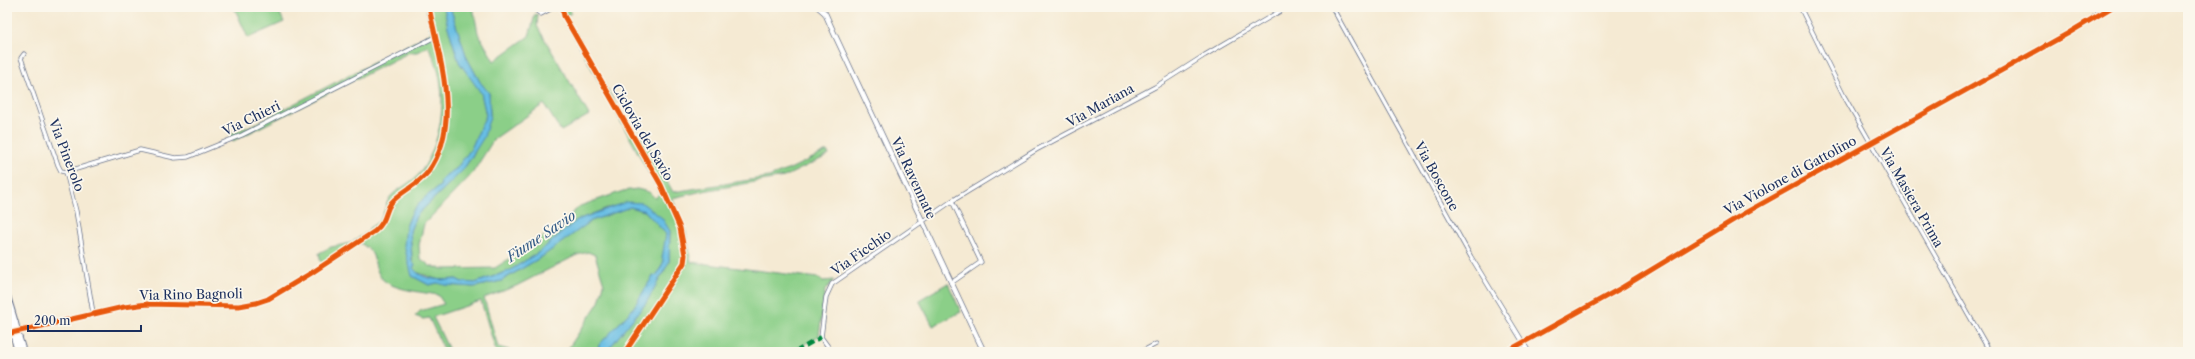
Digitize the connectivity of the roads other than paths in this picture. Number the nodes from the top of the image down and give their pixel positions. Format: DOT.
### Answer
graph roads {
  1 [pos="531,7"];
  2 [pos="554,7"];
  3 [pos="818,7"];
  4 [pos="822,7"];
  5 [pos="1288,7"];
  6 [pos="1332,7"];
  7 [pos="1800,7"];
  8 [pos="2102,7"];
  9 [pos="2112,7"];
  10 [pos="825,13"];
  11 [pos="2088,22"];
  12 [pos="435,37"];
  13 [pos="24,54"];
  14 [pos="1870,143"];
  15 [pos="66,172"];
  16 [pos="952,201"];
  17 [pos="922,221"];
  18 [pos="362,240"];
  19 [pos="951,283"];
  20 [pos="7,296"];
  21 [pos="7,312"];
  22 [pos="93,313"];
  23 [pos="12,323"];
  24 [pos="7,334"];
  25 [pos="17,340"];
  26 [pos="1523,342"];
  27 [pos="1156,344"];
  28 [pos="18,352"];
  29 [pos="22,352"];
  30 [pos="832,352"];
  31 [pos="984,352"];
  32 [pos="1140,352"];
  33 [pos="1506,352"];
  34 [pos="1529,352"];
  35 [pos="1990,352"];
  1 -- 2 [label="street"];
  3 -- 10 [label="main road, Via Ravennate"];
  4 -- 10 [label="street, Via Ravennate"];
  5 -- 16 [label="street, Via Mariana"];
  6 -- 26 [label="street, Via Boscone"];
  7 -- 14 [label="street, Via Masiera Prima"];
  8 -- 11 [label="street, Via Violone di Gattolino"];
  9 -- 11 [label="street, Via Violone di Gattolino"];
  10 -- 17 [label="main road, Via Ravennate"];
  11 -- 14 [label="street, Via Violone di Gattolino"];
  12 -- 15 [label="street, Via Chieri"];
  13 -- 15 [label="street, Via Pinerolo"];
  14 -- 26 [label="street, Via Violone di Gattolino"];
  14 -- 35 [label="street, Via Masiera Prima"];
  15 -- 22 [label="street, Via Pinerolo"];
  16 -- 17 [label="street, Via Mariana"];
  16 -- 19 [label="street"];
  17 -- 19 [label="main road, Via Ravennate"];
  17 -- 30 [label="street, Via Ficchio"];
  18 -- 22 [label="street, Via Rino Bagnoli"];
  19 -- 31 [label="main road, Via Ravennate"];
  20 -- 23 [label="highway"];
  21 -- 23 [label="highway"];
  22 -- 24 [label="street, Via Rino Bagnoli"];
  23 -- 25 [label="highway, bridge"];
  25 -- 28 [label="highway"];
  25 -- 29 [label="highway"];
  26 -- 33 [label="street, Via Violone di Gattolino"];
  26 -- 34 [label="street, Via Boscone"];
  27 -- 32 [label="street"];
}
